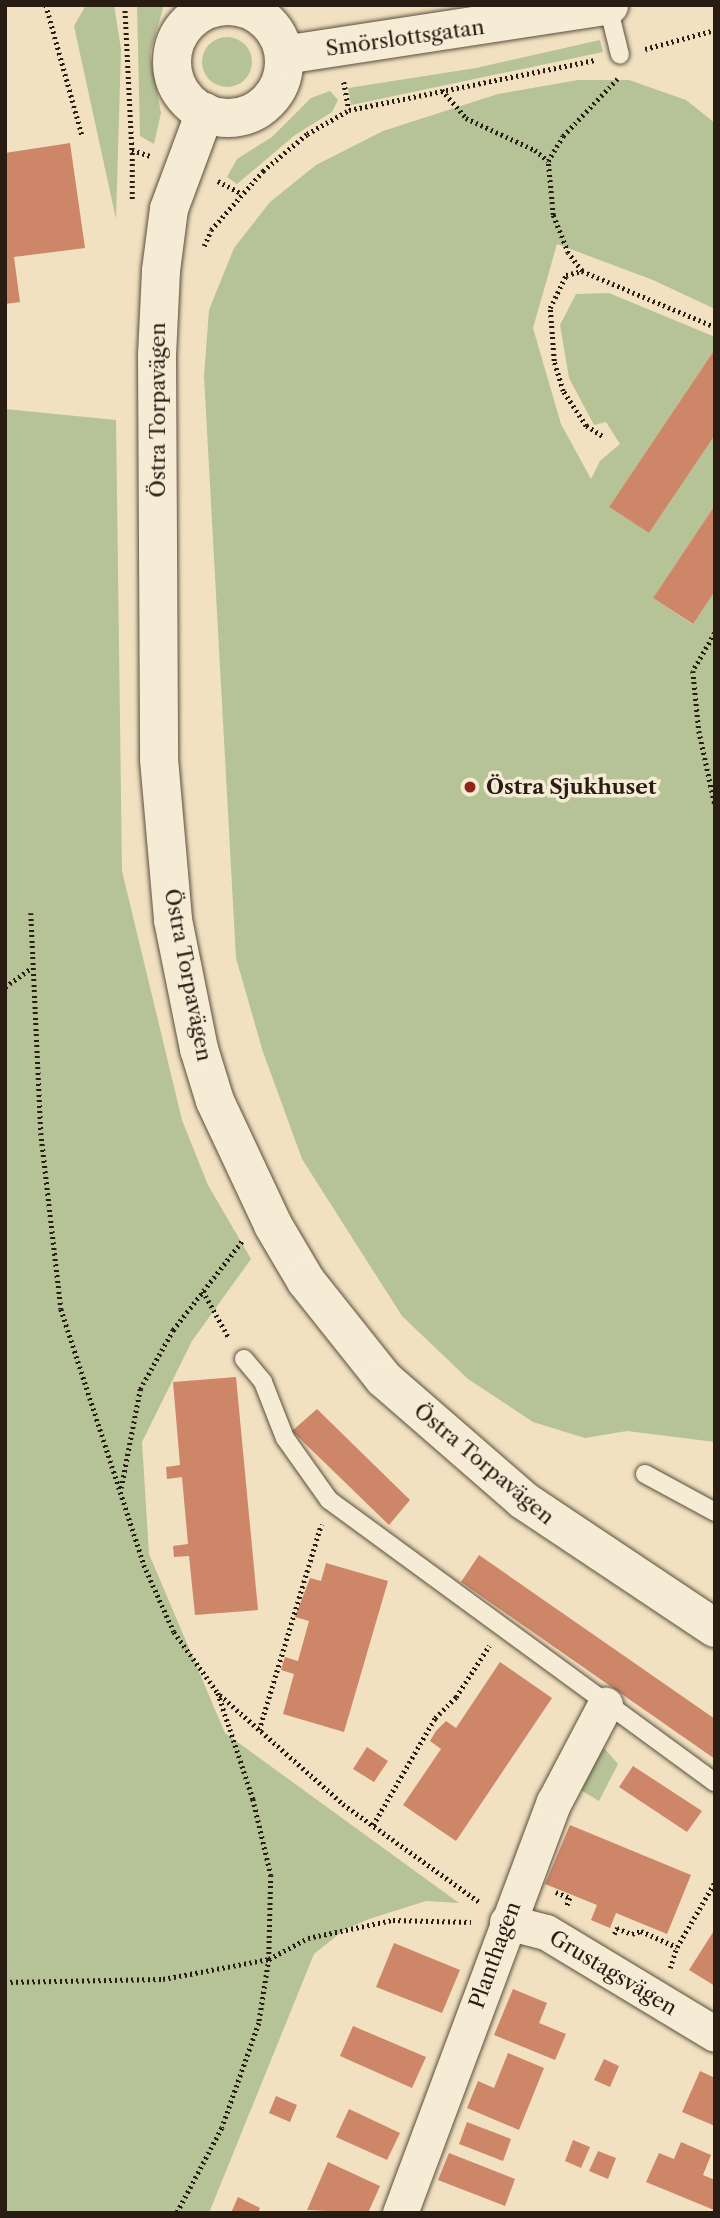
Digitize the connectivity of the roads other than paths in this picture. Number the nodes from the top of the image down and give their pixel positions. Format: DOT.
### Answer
graph roads {
  1 [pos="609,5"];
  2 [pos="206,8"];
  3 [pos="284,55"];
  4 [pos="620,55"];
  5 [pos="205,112"];
  6 [pos="244,1359"];
  7 [pos="645,1474"];
  8 [pos="715,1512"];
  9 [pos="715,1628"];
  10 [pos="605,1705"];
  11 [pos="715,1782"];
  12 [pos="507,1922"];
  13 [pos="715,2034"];
  14 [pos="400,2213"];
  1 -- 3 [label="street, Smörslottsgatan"];
  1 -- 4 [label="lane"];
  2 -- 3 [label="street"];
  2 -- 5 [label="street"];
  3 -- 5 [label="street"];
  5 -- 9 [label="street, Östra Torpavägen"];
  6 -- 10 [label="lane"];
  7 -- 8 [label="lane"];
  10 -- 11 [label="lane"];
  10 -- 12 [label="street, Planthagen"];
  12 -- 13 [label="street, Grustagsvägen"];
  12 -- 14 [label="street, Planthagen"];
}
